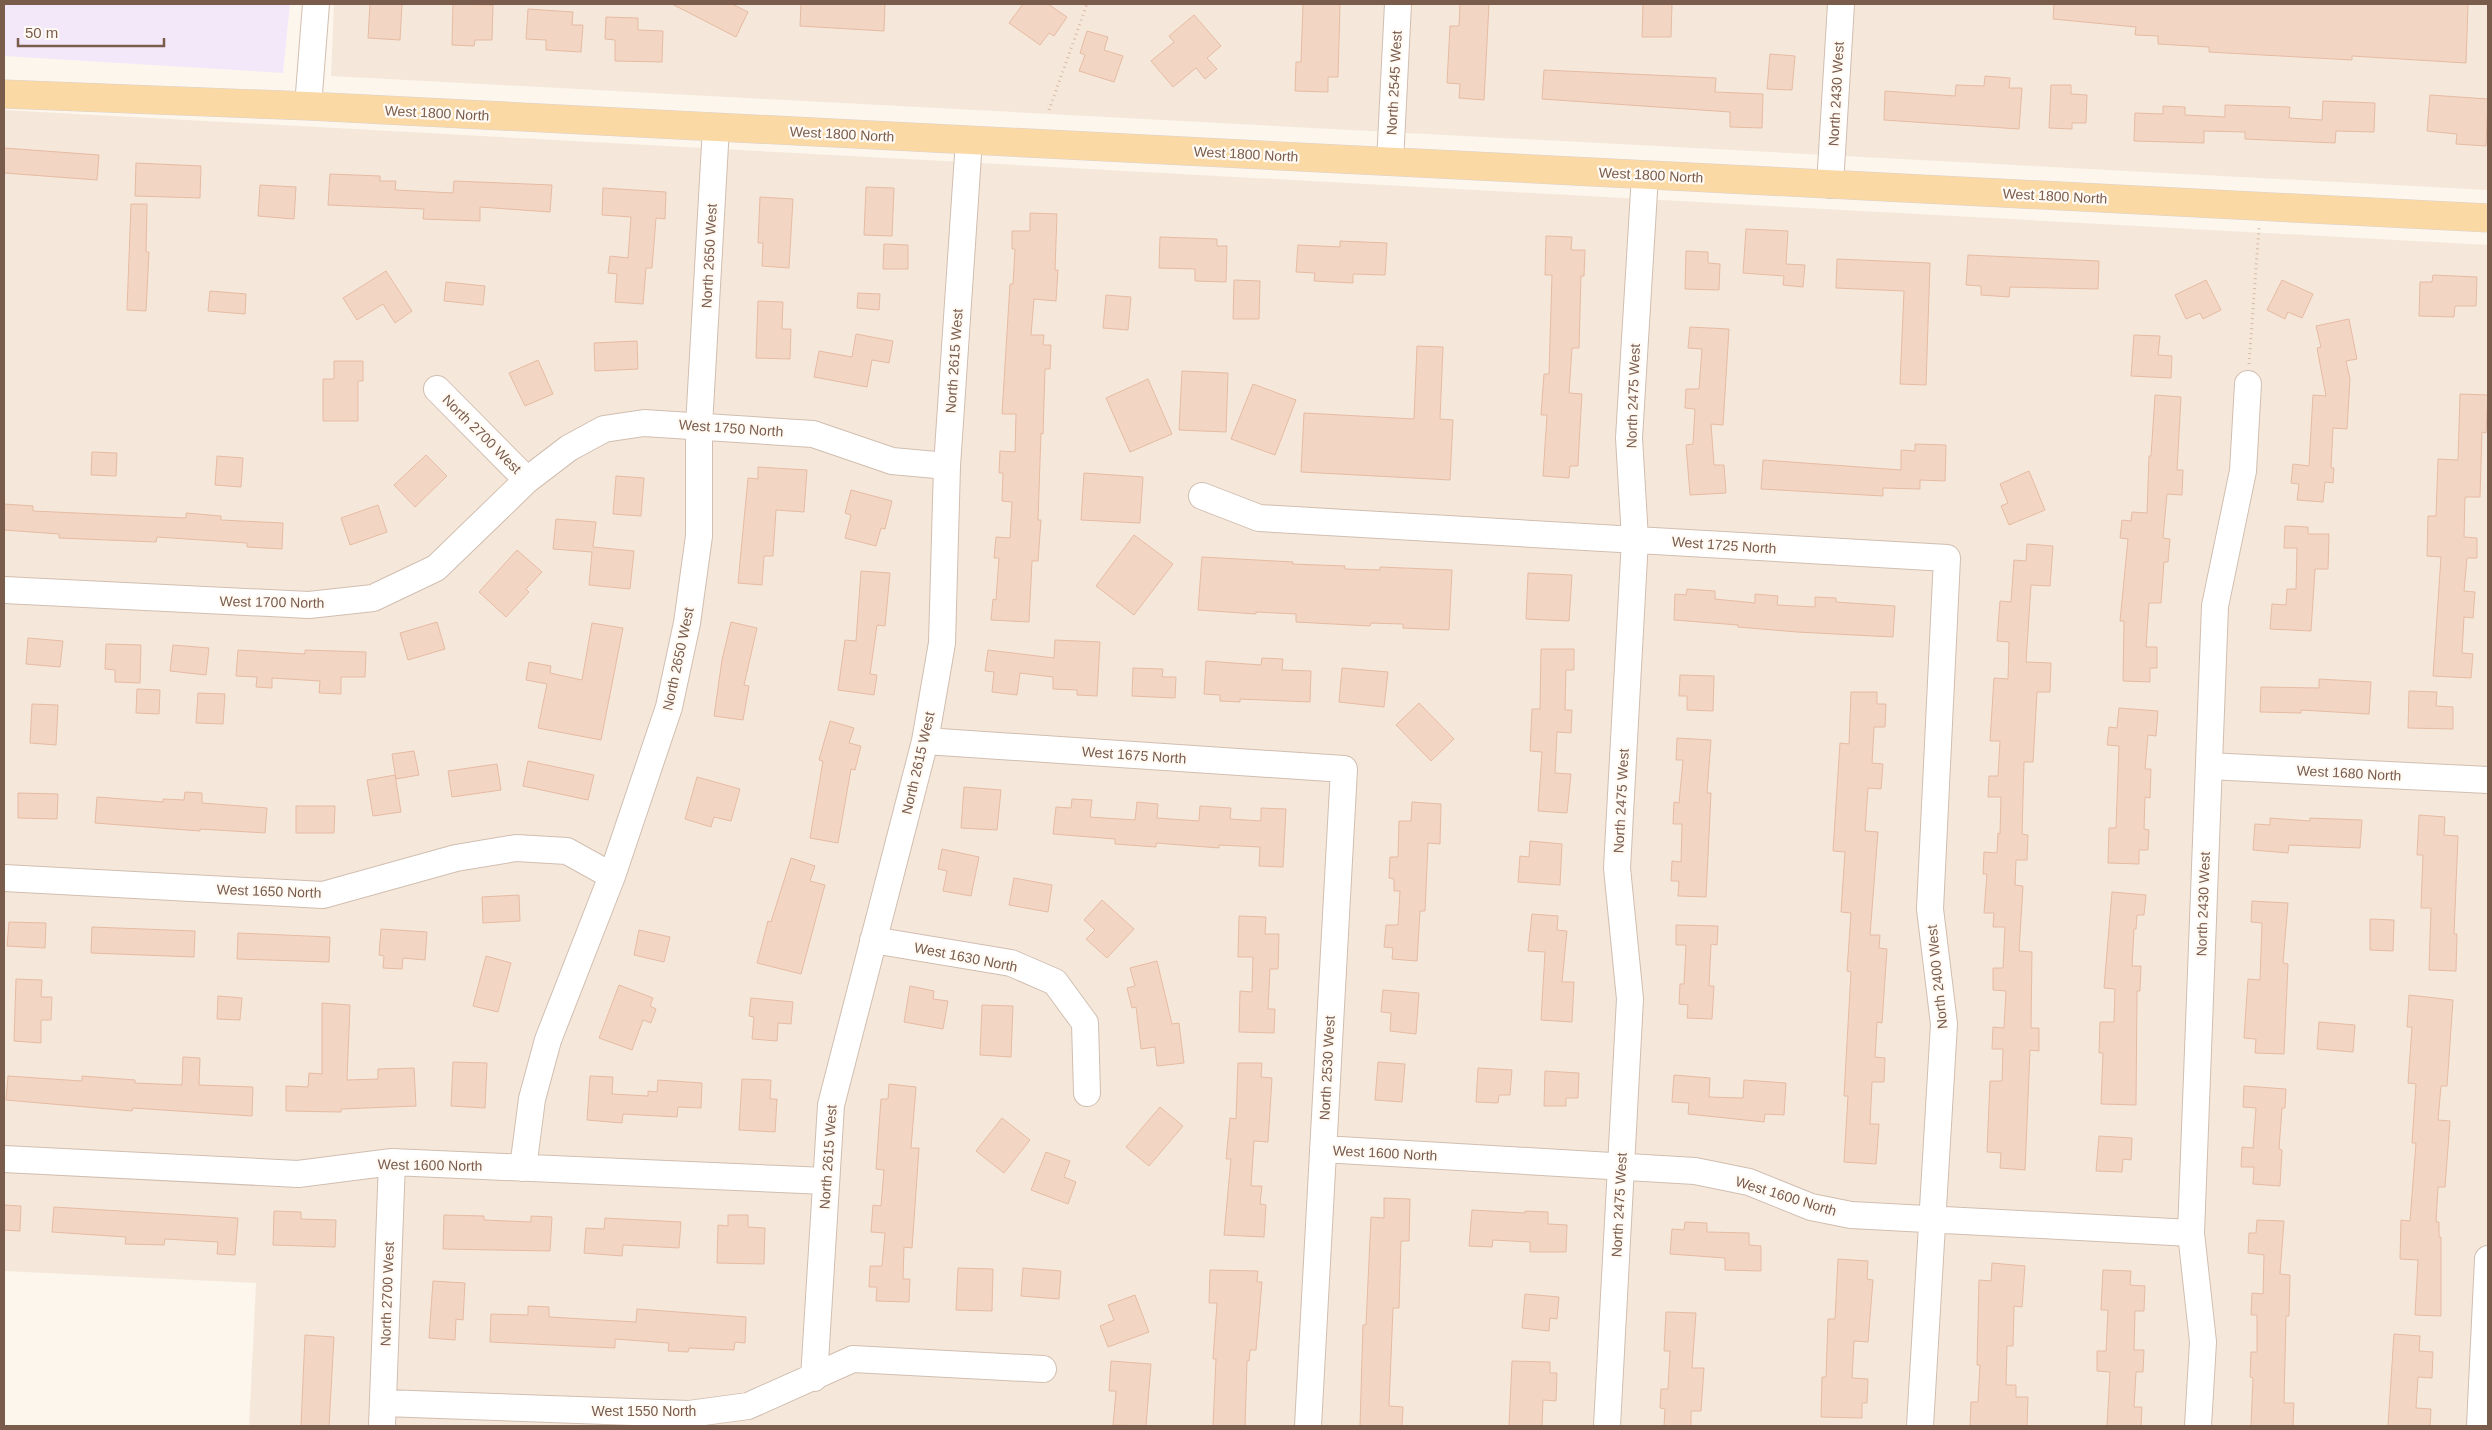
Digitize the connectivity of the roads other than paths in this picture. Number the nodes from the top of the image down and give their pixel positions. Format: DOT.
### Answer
graph roads {
  1 [pos="316,4"];
  2 [pos="1398,4"];
  3 [pos="1841,4"];
  4 [pos="4,94"];
  5 [pos="308,106"];
  6 [pos="716,127"];
  7 [pos="969,140"];
  8 [pos="1390,162"];
  9 [pos="1645,175"];
  10 [pos="1830,185"];
  11 [pos="2488,218"];
  12 [pos="2248,384"];
  13 [pos="437,389"];
  14 [pos="699,426"];
  15 [pos="947,466"];
  16 [pos="527,480"];
  17 [pos="1202,496"];
  18 [pos="1635,539"];
  19 [pos="1947,558"];
  20 [pos="4,590"];
  21 [pos="925,741"];
  22 [pos="2209,766"];
  23 [pos="1344,769"];
  24 [pos="2488,780"];
  25 [pos="612,876"];
  26 [pos="4,878"];
  27 [pos="873,940"];
  28 [pos="1088,1093"];
  29 [pos="1323,1150"];
  30 [pos="4,1159"];
  31 [pos="392,1162"];
  32 [pos="1621,1167"];
  33 [pos="523,1168"];
  34 [pos="826,1180"];
  35 [pos="1931,1219"];
  36 [pos="2191,1233"];
  37 [pos="2488,1259"];
  38 [pos="1043,1369"];
  39 [pos="814,1378"];
  40 [pos="383,1415"];
  41 [pos="1308,1426"];
  42 [pos="1607,1426"];
  43 [pos="1920,1426"];
  44 [pos="2198,1426"];
  45 [pos="2480,1426"];
  1 -- 5 [label="street"];
  2 -- 8 [label="street, North 2545 West"];
  3 -- 10 [label="street, North 2430 West"];
  4 -- 5 [label="main road, West 1800 North"];
  5 -- 6 [label="main road, West 1800 North"];
  6 -- 7 [label="main road, West 1800 North"];
  6 -- 14 [label="street, North 2650 West"];
  7 -- 8 [label="main road, West 1800 North"];
  7 -- 15 [label="street, North 2615 West"];
  8 -- 9 [label="main road, West 1800 North"];
  9 -- 10 [label="main road, West 1800 North"];
  9 -- 18 [label="street, North 2475 West"];
  10 -- 11 [label="main road, West 1800 North"];
  12 -- 22 [label="street, North 2430 West"];
  13 -- 16 [label="street, North 2700 West"];
  14 -- 15 [label="street, West 1750 North"];
  14 -- 16 [label="street, West 1750 North"];
  14 -- 25 [label="street, North 2650 West"];
  15 -- 21 [label="street, North 2615 West"];
  16 -- 20 [label="street, West 1700 North"];
  17 -- 18 [label="street, West 1725 North"];
  18 -- 19 [label="street, West 1725 North"];
  18 -- 32 [label="street, North 2475 West"];
  19 -- 35 [label="street, North 2400 West"];
  21 -- 23 [label="street, West 1675 North"];
  21 -- 27 [label="street, North 2615 West"];
  22 -- 24 [label="street, West 1680 North"];
  22 -- 36 [label="street, North 2430 West"];
  23 -- 29 [label="street, North 2530 West"];
  25 -- 26 [label="street, West 1650 North"];
  25 -- 33 [label="street, North 2650 West"];
  27 -- 28 [label="street, West 1630 North"];
  27 -- 34 [label="street, North 2615 West"];
  29 -- 32 [label="street, West 1600 North"];
  29 -- 41 [label="street, North 2530 West"];
  30 -- 31 [label="street, West 1600 North"];
  31 -- 33 [label="street, West 1600 North"];
  31 -- 40 [label="street, North 2700 West"];
  32 -- 35 [label="street, West 1600 North"];
  32 -- 42 [label="street, North 2475 West"];
  33 -- 34 [label="street, West 1600 North"];
  34 -- 39 [label="street, North 2615 West"];
  35 -- 36 [label="street, West 1600 North"];
  35 -- 43 [label="street, North 2400 West"];
  36 -- 44 [label="street, North 2430 West"];
  37 -- 45 [label="street"];
  38 -- 39 [label="street, West 1550 North"];
  39 -- 40 [label="street, West 1550 North"];
}
